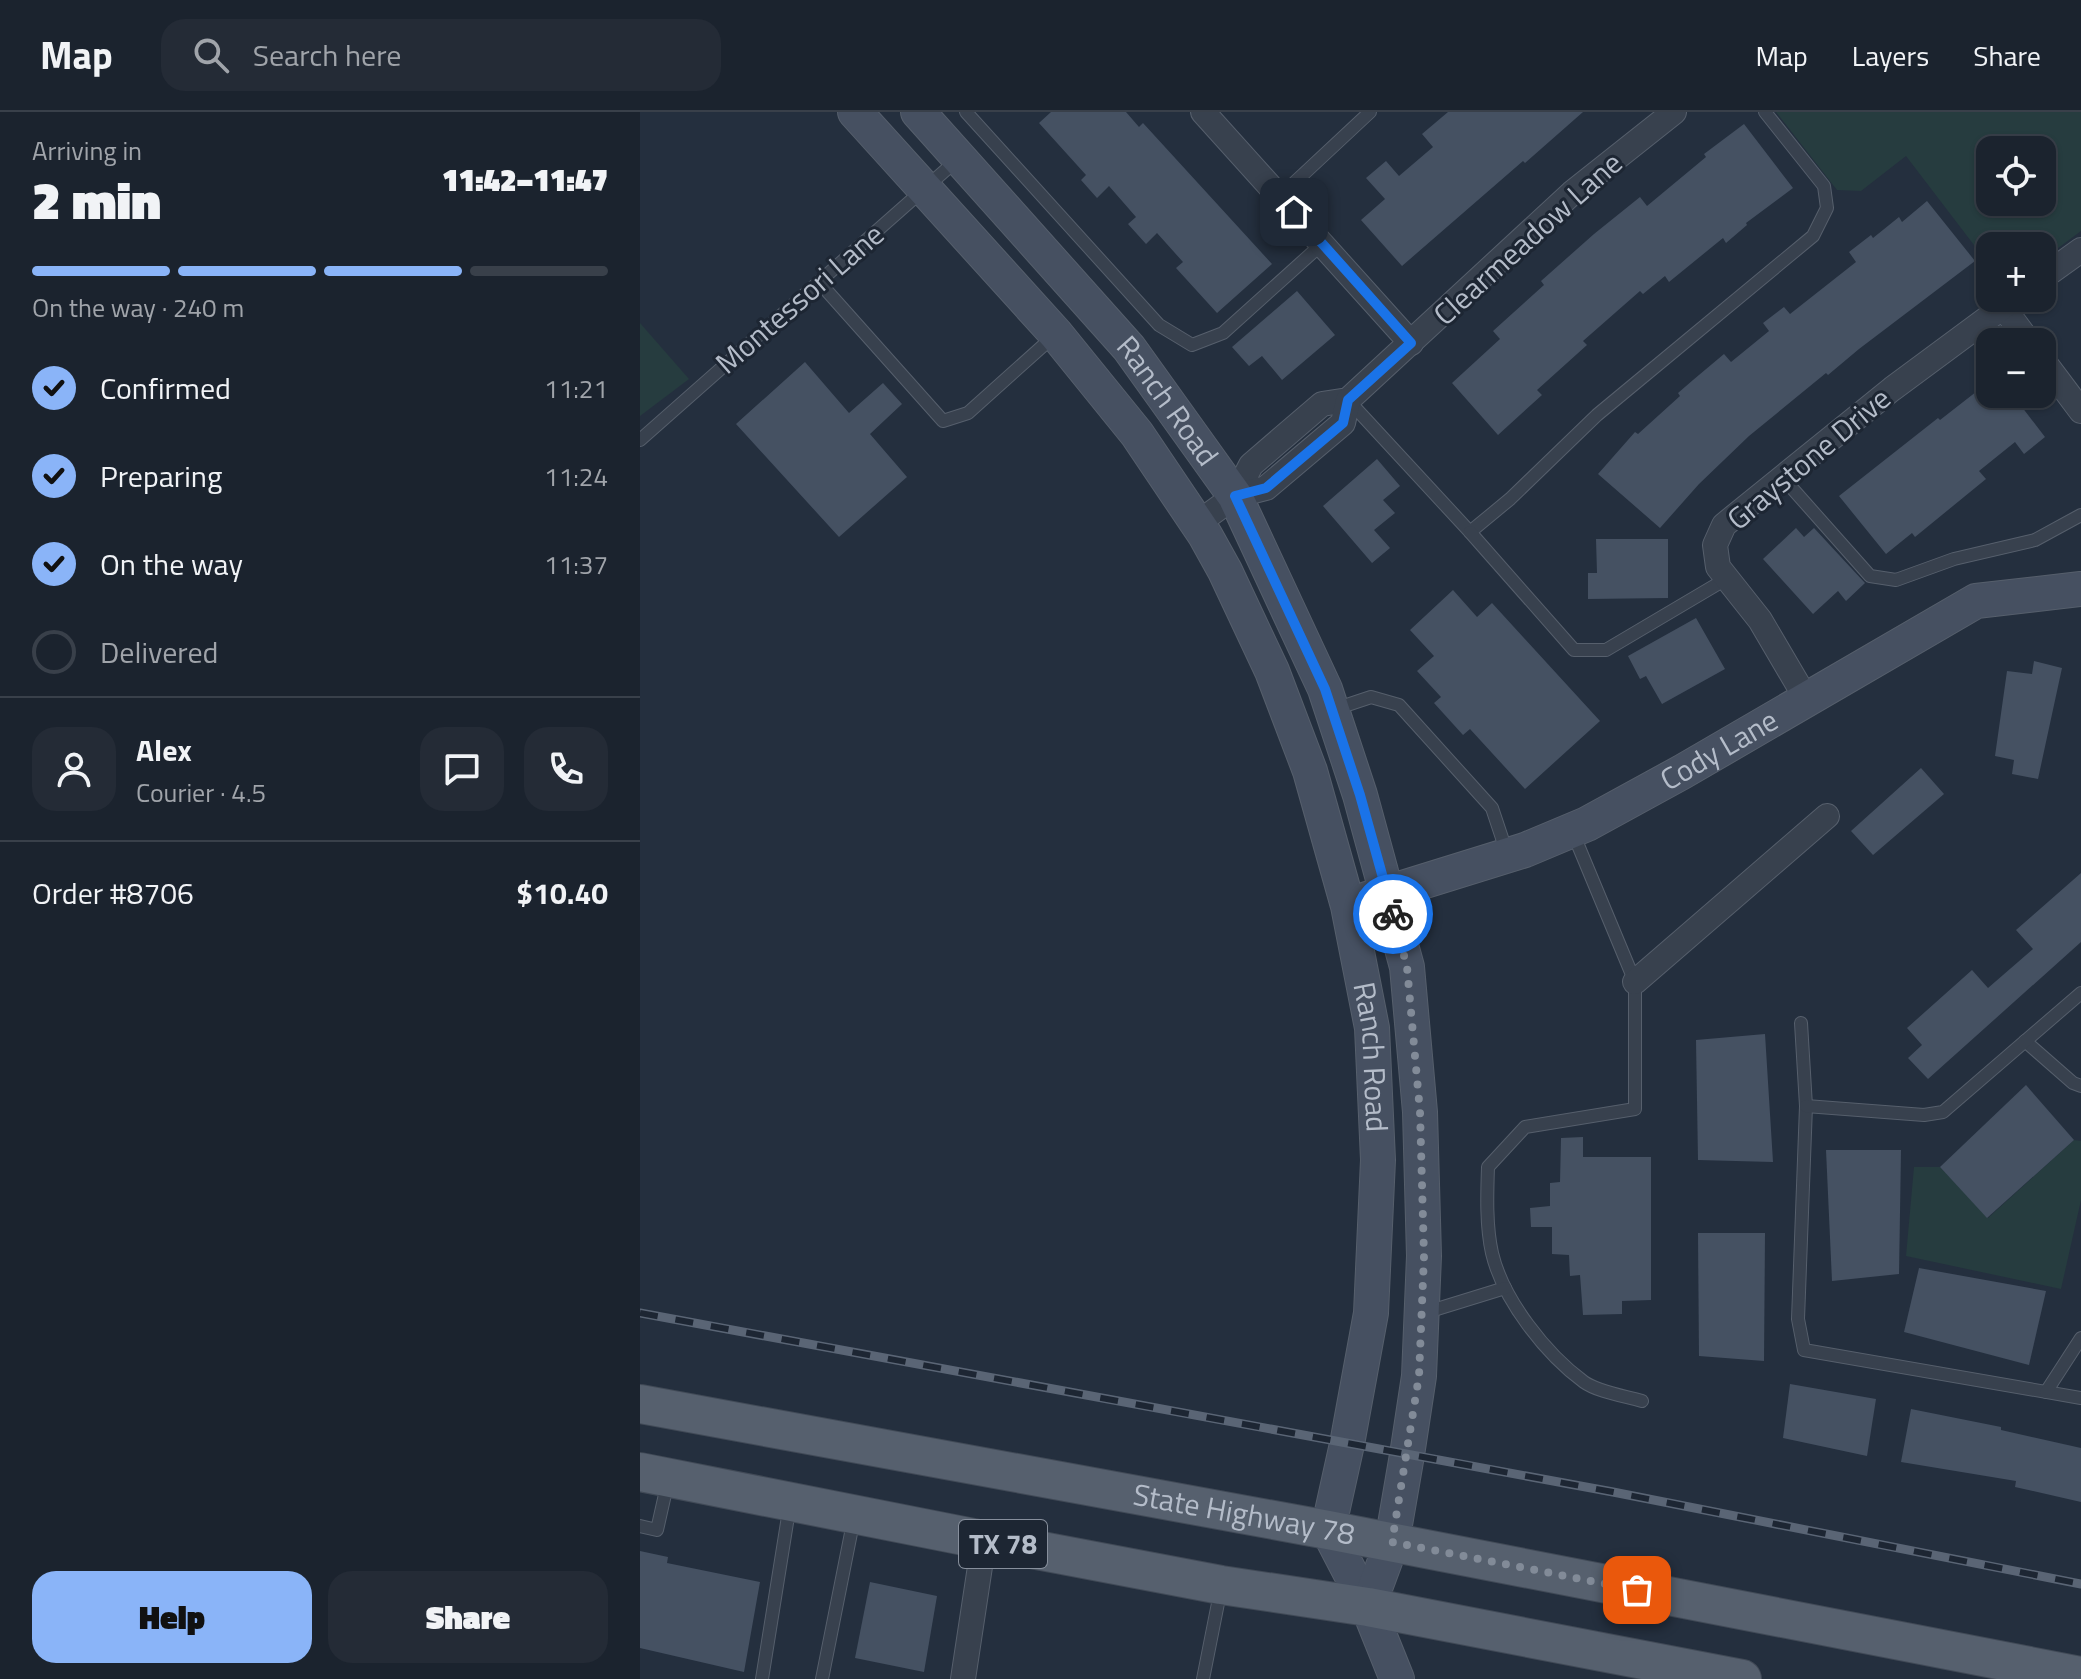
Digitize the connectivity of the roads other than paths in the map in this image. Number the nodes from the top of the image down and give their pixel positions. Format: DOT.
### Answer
graph roads {
  1 [pos="855,112"];
  2 [pos="918,112"];
  3 [pos="966,112"];
  4 [pos="1203,112"];
  5 [pos="1370,112"];
  6 [pos="1674,112"];
  7 [pos="1765,112"];
  8 [pos="960,158"];
  9 [pos="925,189"];
  10 [pos="1280,196"];
  11 [pos="1323,243"];
  12 [pos="2081,250"];
  13 [pos="2056,268"];
  14 [pos="819,282"];
  15 [pos="1997,312"];
  16 [pos="1056,334"];
  17 [pos="1411,343"];
  18 [pos="2056,378"];
  19 [pos="1348,400"];
  20 [pos="2081,411"];
  21 [pos="640,440"];
  22 [pos="1783,478"];
  23 [pos="1235,496"];
  24 [pos="2081,515"];
  25 [pos="1198,523"];
  26 [pos="1470,532"];
  27 [pos="1726,579"];
  28 [pos="2081,589"];
  29 [pos="1807,700"];
  30 [pos="1332,710"];
  31 [pos="1827,816"];
  32 [pos="1572,830"];
  33 [pos="1507,855"];
  34 [pos="1387,891"];
  35 [pos="1348,906"];
  36 [pos="1635,982"];
  37 [pos="2081,993"];
  38 [pos="1801,1023"];
  39 [pos="2025,1041"];
  40 [pos="2081,1086"];
  41 [pos="1806,1106"];
  42 [pos="1505,1288"];
  43 [pos="1422,1314"];
  44 [pos="2081,1338"];
  45 [pos="2046,1392"];
  46 [pos="2081,1398"];
  47 [pos="1642,1401"];
  48 [pos="640,1404"];
  49 [pos="655,1474"];
  50 [pos="791,1502"];
  51 [pos="854,1514"];
  52 [pos="640,1526"];
  53 [pos="1328,1530"];
  54 [pos="984,1540"];
  55 [pos="1392,1542"];
  56 [pos="1221,1585"];
  57 [pos="1368,1607"];
  58 [pos="1651,1670"];
  59 [pos="2081,1676"];
  60 [pos="762,1679"];
  61 [pos="822,1679"];
  62 [pos="963,1679"];
  63 [pos="1203,1679"];
  64 [pos="1397,1679"];
  65 [pos="1742,1679"];
  1 -- 9 [label="main road, Ranch Road"];
  2 -- 8 [label="main road, Ranch Road"];
  3 -- 11 [label="lane"];
  4 -- 10 [label="street"];
  5 -- 10 [label="lane"];
  6 -- 17 [label="street, Clearmeadow Lane"];
  7 -- 26 [label="lane"];
  8 -- 9 [label="lane, Montessori Lane"];
  8 -- 23 [label="main road, Ranch Road"];
  9 -- 14 [label="lane, Montessori Lane"];
  9 -- 16 [label="main road, Ranch Road"];
  10 -- 11 [label="street"];
  11 -- 17 [label="street"];
  12 -- 13 [label="street"];
  14 -- 16 [label="lane"];
  14 -- 21 [label="lane, Montessori Lane"];
  15 -- 22 [label="street, Graystone Drive"];
  16 -- 25 [label="main road, Ranch Road"];
  17 -- 19 [label="street, Clearmeadow Lane"];
  18 -- 20 [label="street"];
  19 -- 23 [label="street, Clearmeadow Lane"];
  19 -- 26 [label="lane"];
  22 -- 24 [label="lane"];
  22 -- 27 [label="street, Graystone Drive"];
  23 -- 25 [label="street, Clearmeadow Lane"];
  23 -- 30 [label="main road, Ranch Road"];
  25 -- 35 [label="main road, Ranch Road"];
  26 -- 27 [label="lane"];
  27 -- 29 [label="street, Graystone Drive"];
  28 -- 29 [label="main road, Cody Lane"];
  29 -- 32 [label="main road, Cody Lane"];
  30 -- 33 [label="lane"];
  30 -- 34 [label="main road, Ranch Road"];
  31 -- 36 [label="street"];
  32 -- 33 [label="main road, Cody Lane"];
  32 -- 36 [label="lane"];
  33 -- 34 [label="main road, Cody Lane"];
  34 -- 35 [label="main road, Cody Lane"];
  34 -- 43 [label="main road, Ranch Road"];
  35 -- 53 [label="main road, Ranch Road"];
  36 -- 42 [label="lane"];
  37 -- 39 [label="lane"];
  38 -- 41 [label="lane"];
  39 -- 40 [label="lane"];
  39 -- 41 [label="lane"];
  41 -- 45 [label="lane"];
  42 -- 43 [label="lane"];
  42 -- 47 [label="lane"];
  43 -- 55 [label="main road, Ranch Road"];
  44 -- 45 [label="lane"];
  45 -- 46 [label="lane"];
  48 -- 53 [label="main road, State Highway 78 / TX 78"];
  49 -- 50 [label="main road, TX 78"];
  49 -- 52 [label="lane"];
  50 -- 51 [label="main road, TX 78"];
  50 -- 60 [label="lane"];
  51 -- 54 [label="main road, TX 78"];
  51 -- 61 [label="lane"];
  53 -- 55 [label="main road, State Highway 78 / TX 78"];
  53 -- 57 [label="main road"];
  54 -- 56 [label="main road, TX 78"];
  54 -- 62 [label="street"];
  55 -- 57 [label="main road, Ranch Road"];
  55 -- 59 [label="main road, State Highway 78 / TX 78"];
  56 -- 57 [label="main road, TX 78"];
  56 -- 63 [label="lane"];
  57 -- 58 [label="main road, TX 78"];
  57 -- 64 [label="main road"];
  58 -- 65 [label="main road, TX 78"];
}
